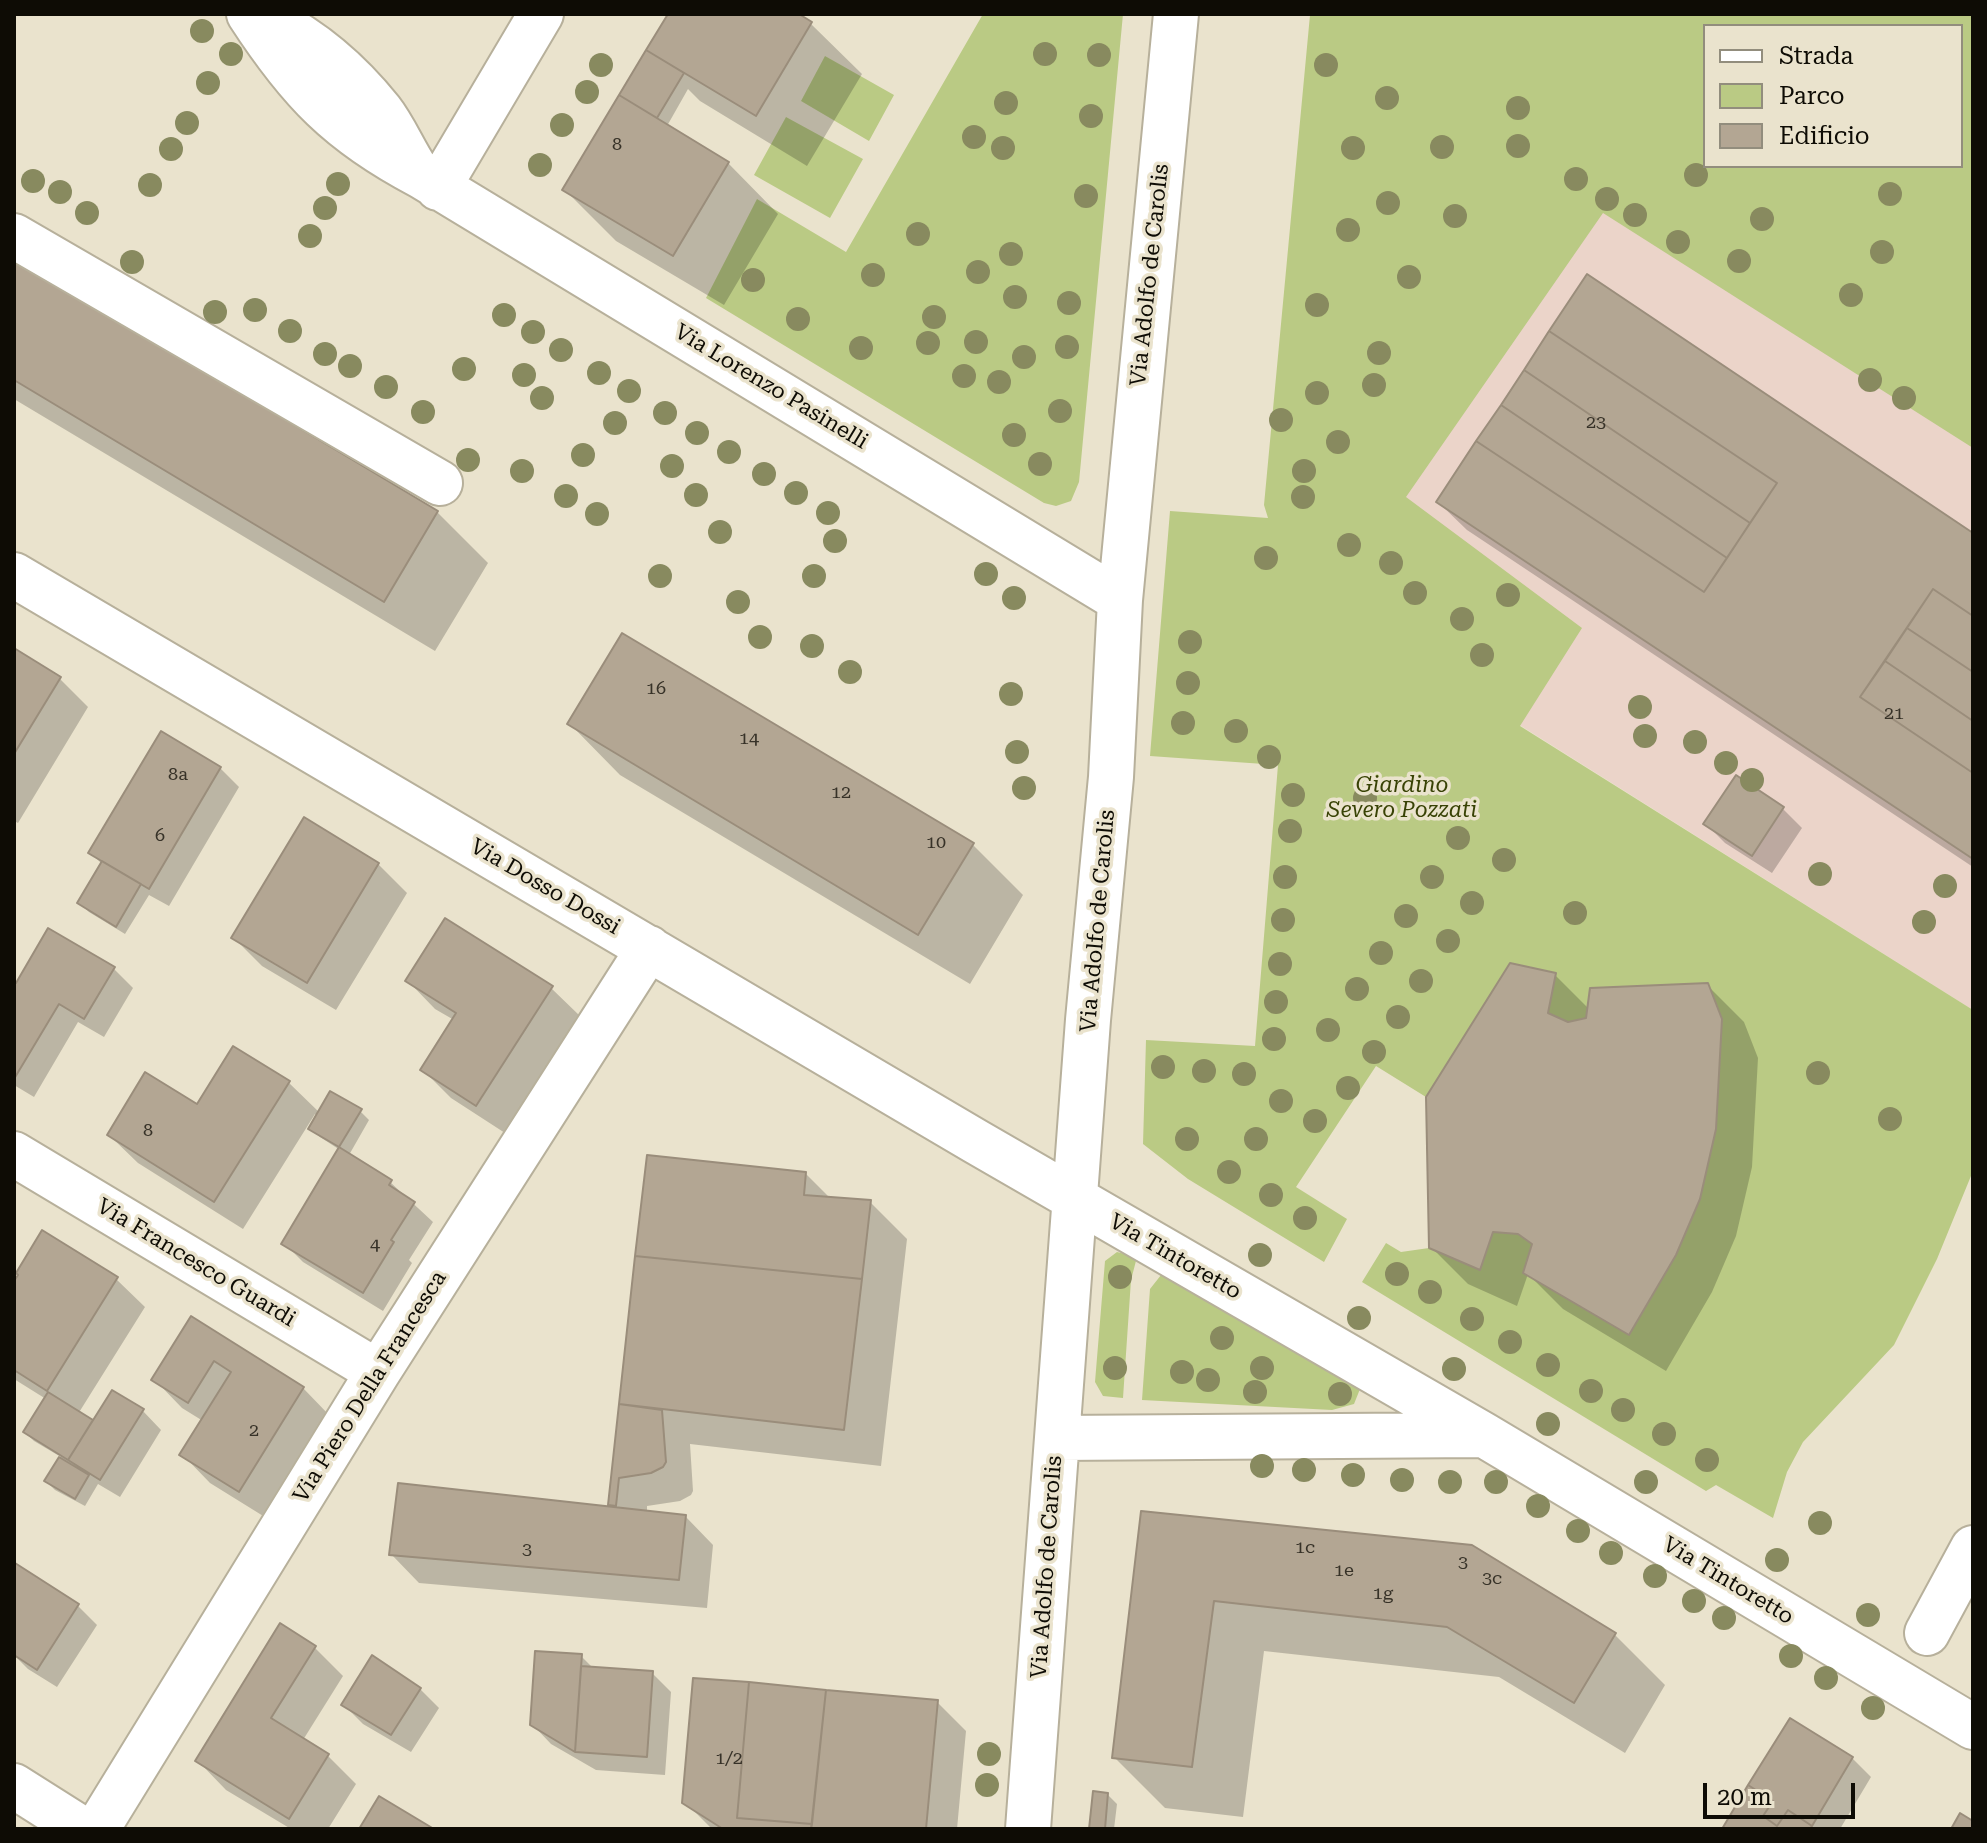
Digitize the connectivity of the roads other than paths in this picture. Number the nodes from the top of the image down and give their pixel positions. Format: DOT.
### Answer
graph roads {
  1 [pos="249,14"];
  2 [pos="259,14"];
  3 [pos="541,14"];
  4 [pos="1176,14"];
  5 [pos="430,182"];
  6 [pos="14,236"];
  7 [pos="440,483"];
  8 [pos="14,575"];
  9 [pos="1120,600"];
  10 [pos="649,948"];
  11 [pos="14,1154"];
  12 [pos="1075,1200"];
  13 [pos="378,1372"];
  14 [pos="1484,1435"];
  15 [pos="1057,1438"];
  16 [pos="1973,1548"];
  17 [pos="1927,1633"];
  18 [pos="1973,1727"];
  19 [pos="14,1786"];
  20 [pos="82,1829"];
  21 [pos="97,1829"];
  22 [pos="1028,1829"];
  1 -- 5 [label="street, Via Lorenzo Pasinelli"];
  2 -- 5 [label="street, Via Lorenzo Pasinelli"];
  3 -- 5 [label="street"];
  4 -- 9 [label="street, Via Adolfo de Carolis"];
  5 -- 9 [label="street, Via Lorenzo Pasinelli"];
  6 -- 7 [label="street"];
  8 -- 10 [label="street, Via Dosso Dossi"];
  9 -- 12 [label="street, Via Adolfo de Carolis"];
  10 -- 12 [label="street, Via Dosso Dossi"];
  10 -- 13 [label="street, Via Piero Della Francesca"];
  11 -- 13 [label="street, Via Francesco Guardi"];
  12 -- 14 [label="street, Via Tintoretto"];
  12 -- 15 [label="street, Via Adolfo de Carolis"];
  13 -- 21 [label="street, Via Piero Della Francesca"];
  14 -- 15 [label="street"];
  14 -- 18 [label="street, Via Tintoretto"];
  15 -- 22 [label="street, Via Adolfo de Carolis"];
  16 -- 17 [label="street"];
  19 -- 20 [label="street"];
}
